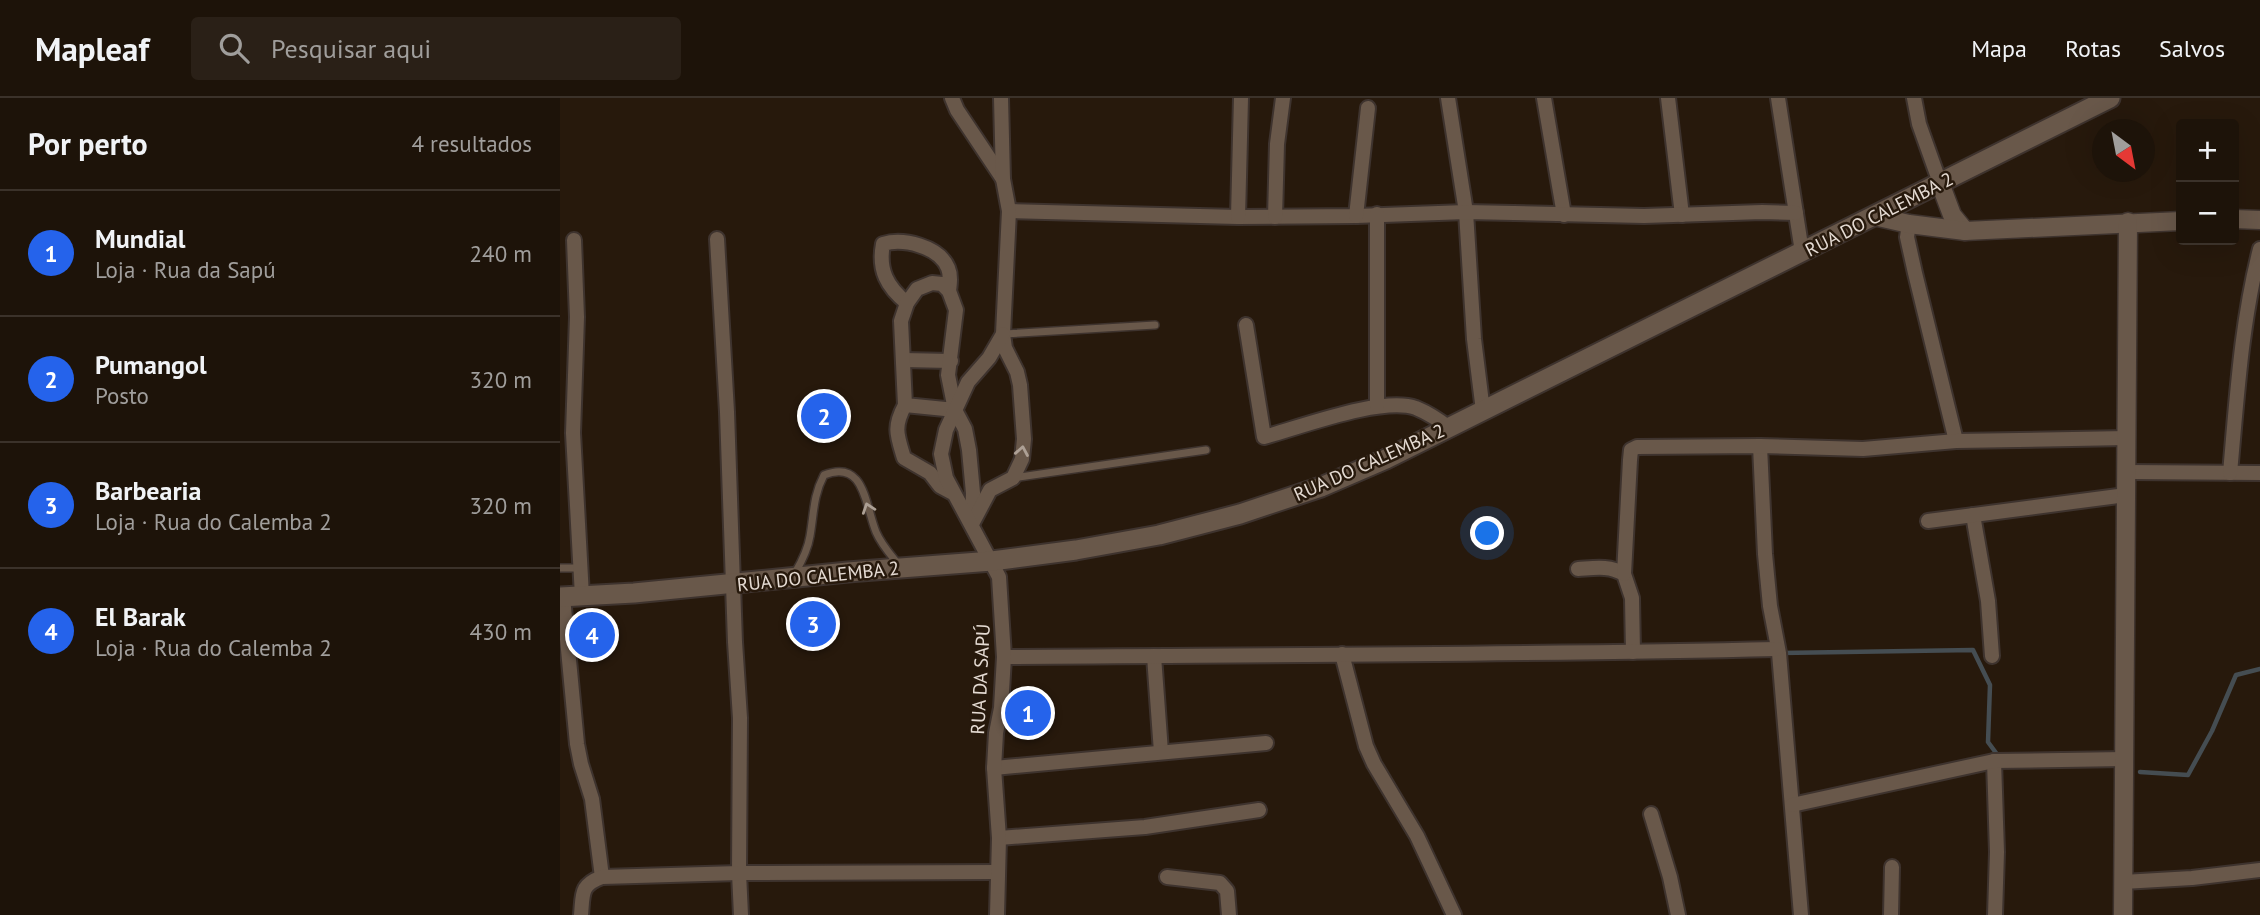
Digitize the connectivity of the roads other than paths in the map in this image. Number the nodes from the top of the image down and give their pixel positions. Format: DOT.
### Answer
graph roads {
  1 [pos="952,98"];
  2 [pos="1001,98"];
  3 [pos="1241,98"];
  4 [pos="1283,98"];
  5 [pos="1448,98"];
  6 [pos="1544,98"];
  7 [pos="1668,98"];
  8 [pos="1778,98"];
  9 [pos="1914,98"];
  10 [pos="2110,98"];
  11 [pos="1368,108"];
  12 [pos="1003,179"];
  13 [pos="1940,183"];
  14 [pos="1009,211"];
  15 [pos="1466,212"];
  16 [pos="1796,213"];
  17 [pos="1377,214"];
  18 [pos="1564,215"];
  19 [pos="1682,215"];
  20 [pos="1356,216"];
  21 [pos="1874,216"];
  22 [pos="1238,217"];
  23 [pos="1275,217"];
  24 [pos="2239,219"];
  25 [pos="2260,220"];
  26 [pos="2176,221"];
  27 [pos="2128,222"];
  28 [pos="1909,224"];
  29 [pos="1965,231"];
  30 [pos="716,239"];
  31 [pos="574,240"];
  32 [pos="2260,249"];
  33 [pos="1802,252"];
  34 [pos="949,290"];
  35 [pos="907,303"];
  36 [pos="1155,325"];
  37 [pos="1246,325"];
  38 [pos="1003,334"];
  39 [pos="903,360"];
  40 [pos="951,361"];
  41 [pos="905,405"];
  42 [pos="1377,406"];
  43 [pos="955,410"];
  44 [pos="1483,411"];
  45 [pos="1449,428"];
  46 [pos="2127,438"];
  47 [pos="1956,441"];
  48 [pos="1760,446"];
  49 [pos="1206,450"];
  50 [pos="2127,472"];
  51 [pos="2230,473"];
  52 [pos="2260,473"];
  53 [pos="1013,478"];
  54 [pos="990,489"];
  55 [pos="973,492"];
  56 [pos="957,495"];
  57 [pos="2126,495"];
  58 [pos="1973,515"];
  59 [pos="1928,521"];
  60 [pos="972,524"];
  61 [pos="992,561"];
  62 [pos="901,567"];
  63 [pos="560,568"];
  64 [pos="580,568"];
  65 [pos="1578,569"];
  66 [pos="1624,574"];
  67 [pos="793,577"];
  68 [pos="733,584"];
  69 [pos="568,597"];
  70 [pos="1777,649"];
  71 [pos="1633,652"];
  72 [pos="1342,654"];
  73 [pos="1154,656"];
  74 [pos="1992,656"];
  75 [pos="1004,657"];
  76 [pos="1266,743"];
  77 [pos="1161,752"];
  78 [pos="2124,759"];
  79 [pos="1994,761"];
  80 [pos="994,768"];
  81 [pos="1792,805"];
  82 [pos="1259,810"];
  83 [pos="1651,814"];
  84 [pos="999,838"];
  85 [pos="1892,867"];
  86 [pos="2260,870"];
  87 [pos="998,872"];
  88 [pos="739,873"];
  89 [pos="602,877"];
  90 [pos="1167,877"];
  91 [pos="2123,881"];
  92 [pos="581,915"];
  93 [pos="741,915"];
  94 [pos="997,915"];
  95 [pos="1229,915"];
  96 [pos="1454,915"];
  97 [pos="1678,915"];
  98 [pos="1801,915"];
  99 [pos="1891,915"];
  100 [pos="1994,915"];
  101 [pos="2123,915"];
  1 -- 12 [label="street"];
  2 -- 12 [label="street"];
  3 -- 22 [label="street"];
  4 -- 23 [label="street"];
  5 -- 15 [label="street"];
  6 -- 18 [label="street"];
  7 -- 19 [label="street"];
  8 -- 16 [label="street"];
  9 -- 13 [label="street"];
  10 -- 13 [label="main road, RUA DO CALEMBA 2"];
  11 -- 20 [label="street"];
  12 -- 14 [label="street"];
  13 -- 21 [label="main road, RUA DO CALEMBA 2"];
  13 -- 29 [label="street"];
  14 -- 22 [label="street"];
  14 -- 38 [label="street"];
  15 -- 17 [label="street"];
  15 -- 18 [label="street"];
  15 -- 44 [label="street"];
  16 -- 19 [label="street"];
  16 -- 33 [label="street"];
  17 -- 20 [label="street"];
  17 -- 42 [label="street"];
  18 -- 19 [label="street"];
  20 -- 23 [label="street"];
  21 -- 28 [label="street"];
  21 -- 33 [label="main road, RUA DO CALEMBA 2"];
  22 -- 23 [label="street"];
  24 -- 25 [label="street"];
  26 -- 27 [label="street"];
  27 -- 29 [label="street"];
  27 -- 46 [label="street"];
  28 -- 29 [label="street"];
  28 -- 47 [label="street"];
  30 -- 68 [label="street"];
  31 -- 64 [label="street"];
  32 -- 51 [label="street"];
  33 -- 44 [label="main road, RUA DO CALEMBA 2"];
  34 -- 35 [label="street"];
  34 -- 35 [label="street"];
  34 -- 40 [label="street"];
  35 -- 39 [label="street"];
  36 -- 38 [label="lane"];
  37 -- 42 [label="street"];
  38 -- 43 [label="street, RUA DA SAPÚ"];
  53 -- 38 [label="street, one-way"];
  39 -- 40 [label="street"];
  39 -- 41 [label="street"];
  40 -- 43 [label="street"];
  41 -- 43 [label="street"];
  41 -- 56 [label="street"];
  42 -- 45 [label="street"];
  43 -- 55 [label="street"];
  43 -- 56 [label="street, RUA DA SAPÚ"];
  44 -- 45 [label="main road, RUA DO CALEMBA 2"];
  45 -- 61 [label="main road, RUA DO CALEMBA 2"];
  46 -- 47 [label="street"];
  46 -- 50 [label="street"];
  47 -- 48 [label="street"];
  48 -- 66 [label="street"];
  48 -- 70 [label="street"];
  49 -- 53 [label="lane"];
  50 -- 51 [label="street"];
  50 -- 57 [label="street"];
  51 -- 52 [label="street"];
  53 -- 54 [label="street"];
  54 -- 55 [label="street"];
  54 -- 60 [label="street"];
  55 -- 56 [label="street"];
  55 -- 60 [label="street"];
  56 -- 60 [label="street, RUA DA SAPÚ"];
  57 -- 58 [label="street"];
  57 -- 78 [label="street"];
  58 -- 59 [label="street"];
  58 -- 74 [label="street"];
  60 -- 61 [label="street, RUA DA SAPÚ"];
  61 -- 62 [label="main road, RUA DO CALEMBA 2"];
  61 -- 75 [label="street, RUA DA SAPÚ"];
  62 -- 67 [label="main road, RUA DO CALEMBA 2"];
  62 -- 67 [label="lane, one-way"];
  63 -- 64 [label="lane"];
  64 -- 69 [label="street"];
  65 -- 66 [label="street"];
  66 -- 71 [label="street"];
  67 -- 68 [label="main road, RUA DO CALEMBA 2"];
  68 -- 69 [label="main road, RUA DO CALEMBA 2"];
  68 -- 88 [label="street"];
  69 -- 89 [label="street"];
  70 -- 71 [label="street"];
  70 -- 81 [label="street"];
  71 -- 72 [label="street"];
  72 -- 73 [label="street"];
  72 -- 96 [label="street"];
  73 -- 75 [label="street"];
  73 -- 77 [label="street"];
  75 -- 80 [label="street, RUA DA SAPÚ"];
  76 -- 77 [label="street"];
  77 -- 80 [label="street"];
  78 -- 79 [label="street"];
  78 -- 91 [label="street"];
  79 -- 81 [label="street"];
  79 -- 100 [label="street"];
  80 -- 84 [label="street, RUA DA SAPÚ"];
  81 -- 98 [label="street"];
  82 -- 84 [label="street"];
  83 -- 97 [label="street"];
  84 -- 87 [label="street, RUA DA SAPÚ"];
  85 -- 99 [label="street"];
  86 -- 91 [label="street"];
  87 -- 88 [label="street"];
  87 -- 94 [label="street, RUA DA SAPÚ"];
  88 -- 89 [label="street"];
  88 -- 93 [label="street"];
  89 -- 92 [label="street"];
  90 -- 95 [label="street"];
  91 -- 101 [label="street"];
}
